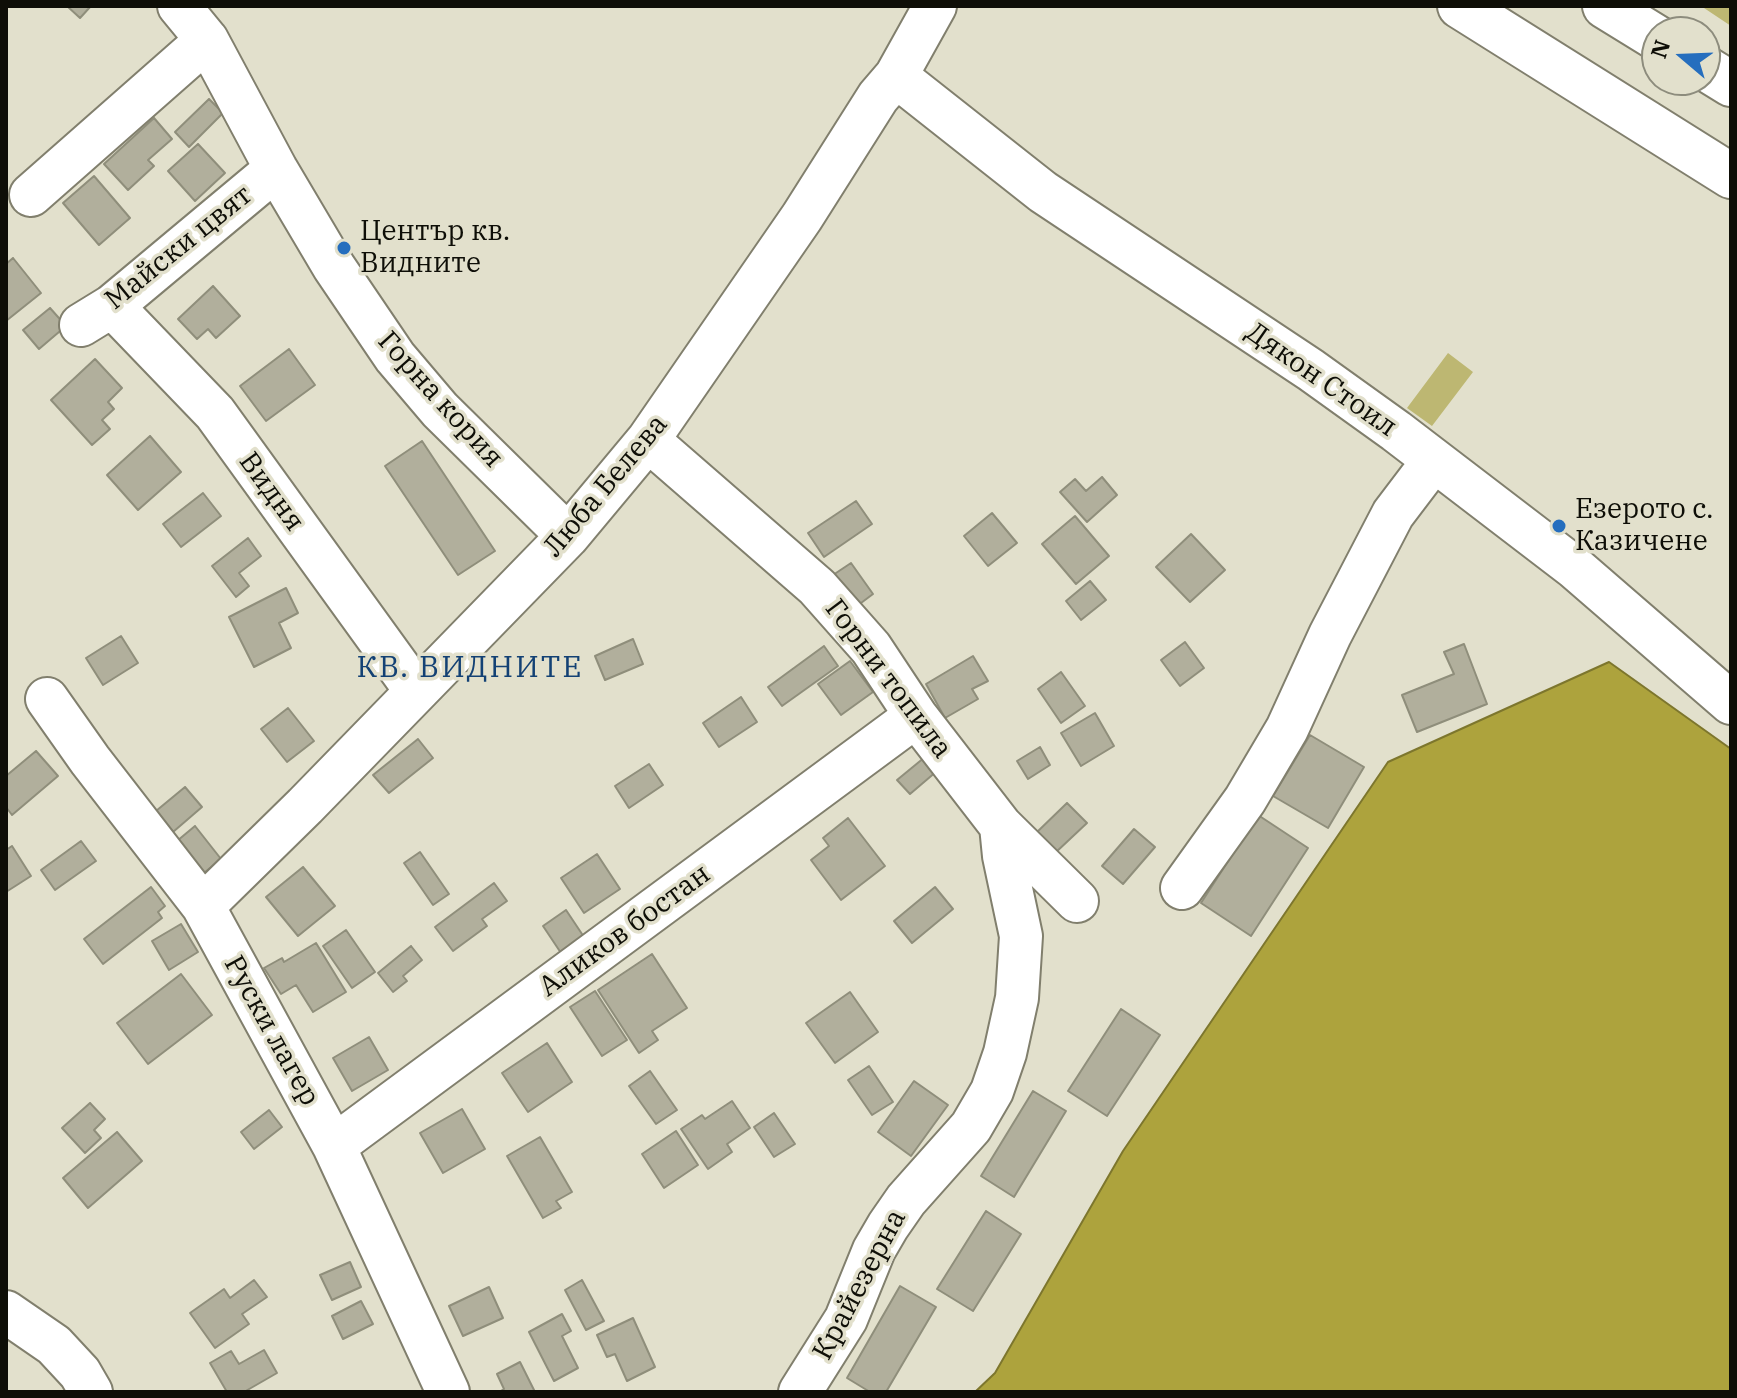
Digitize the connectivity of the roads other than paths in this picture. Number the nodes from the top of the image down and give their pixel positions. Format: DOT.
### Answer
graph roads {
  1 [pos="179,6"];
  2 [pos="935,6"];
  3 [pos="1460,6"];
  4 [pos="1605,6"];
  5 [pos="1641,28"];
  6 [pos="207,40"];
  7 [pos="896,76"];
  8 [pos="276,169"];
  9 [pos="1731,176"];
  10 [pos="31,195"];
  11 [pos="97,316"];
  12 [pos="648,440"];
  13 [pos="1434,460"];
  14 [pos="568,536"];
  15 [pos="416,691"];
  16 [pos="47,699"];
  17 [pos="1731,703"];
  18 [pos="916,716"];
  19 [pos="1001,826"];
  20 [pos="1182,888"];
  21 [pos="1077,901"];
  22 [pos="203,906"];
  23 [pos="334,1146"];
  24 [pos="6,1312"];
  25 [pos="91,1392"];
  26 [pos="448,1392"];
  27 [pos="800,1392"];
  1 -- 6 [label="street, Горна кория"];
  2 -- 7 [label="street, Люба Белева"];
  3 -- 9 [label="highway"];
  4 -- 5 [label="highway"];
  6 -- 8 [label="street, Горна кория"];
  6 -- 10 [label="street"];
  7 -- 12 [label="street, Люба Белева"];
  7 -- 13 [label="street, Дякон Стоил"];
  8 -- 11 [label="street, Майски цвят"];
  8 -- 14 [label="street, Горна кория"];
  11 -- 15 [label="street, Видня"];
  12 -- 14 [label="street, Люба Белева"];
  12 -- 18 [label="street, Горни топила"];
  13 -- 17 [label="street, Дякон Стоил"];
  13 -- 20 [label="street"];
  14 -- 15 [label="street, Люба Белева"];
  15 -- 22 [label="street, Люба Белева"];
  16 -- 22 [label="street, Руски лагер"];
  18 -- 19 [label="street, Горни топила"];
  18 -- 23 [label="street, Аликов бостан"];
  19 -- 21 [label="street, Горни топила"];
  19 -- 27 [label="street, Крайезерна"];
  22 -- 23 [label="street, Руски лагер"];
  23 -- 26 [label="street, Руски лагер"];
  24 -- 25 [label="street"];
}
